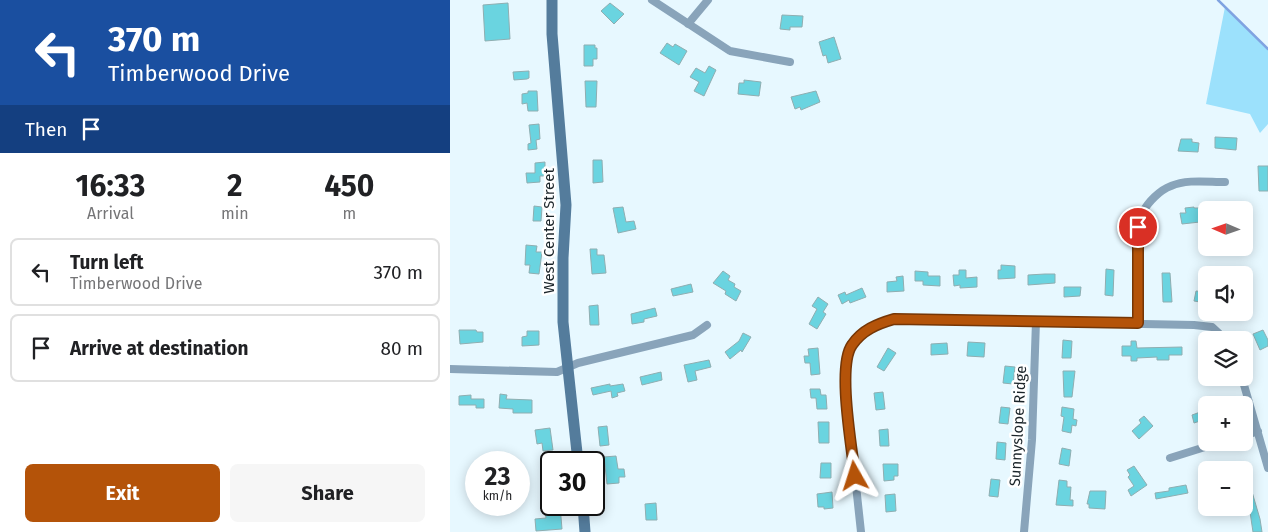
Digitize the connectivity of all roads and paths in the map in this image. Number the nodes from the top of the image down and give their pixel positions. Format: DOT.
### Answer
graph roads {
  1 [pos="552,0"];
  2 [pos="652,0"];
  3 [pos="708,0"];
  4 [pos="688,24"];
  5 [pos="790,62"];
  6 [pos="1224,182"];
  7 [pos="1036,320"];
  8 [pos="1138,323"];
  9 [pos="707,325"];
  10 [pos="1216,331"];
  11 [pos="568,367"];
  12 [pos="450,369"];
  13 [pos="1244,386"];
  14 [pos="1258,431"];
  15 [pos="1253,433"];
  16 [pos="1198,449"];
  17 [pos="577,451"];
  18 [pos="1170,458"];
  19 [pos="1268,468"];
  20 [pos="584,516"];
  21 [pos="585,532"];
  22 [pos="861,532"];
  23 [pos="1024,532"];
  1 -- 11 [label="street, West Center Street"];
  2 -- 4 [label="street"];
  3 -- 4 [label="street"];
  4 -- 5 [label="street"];
  6 -- 8 [label="street"];
  7 -- 8 [label="street"];
  7 -- 22 [label="street"];
  7 -- 23 [label="street, Sunnyslope Ridge"];
  8 -- 10 [label="street"];
  9 -- 11 [label="street"];
  11 -- 12 [label="street"];
  11 -- 17 [label="street, West Center Street"];
  13 -- 14 [label="street"];
  14 -- 15 [label="street"];
  14 -- 19 [label="street"];
  16 -- 18 [label="street"];
  20 -- 21 [label="street"];
}
